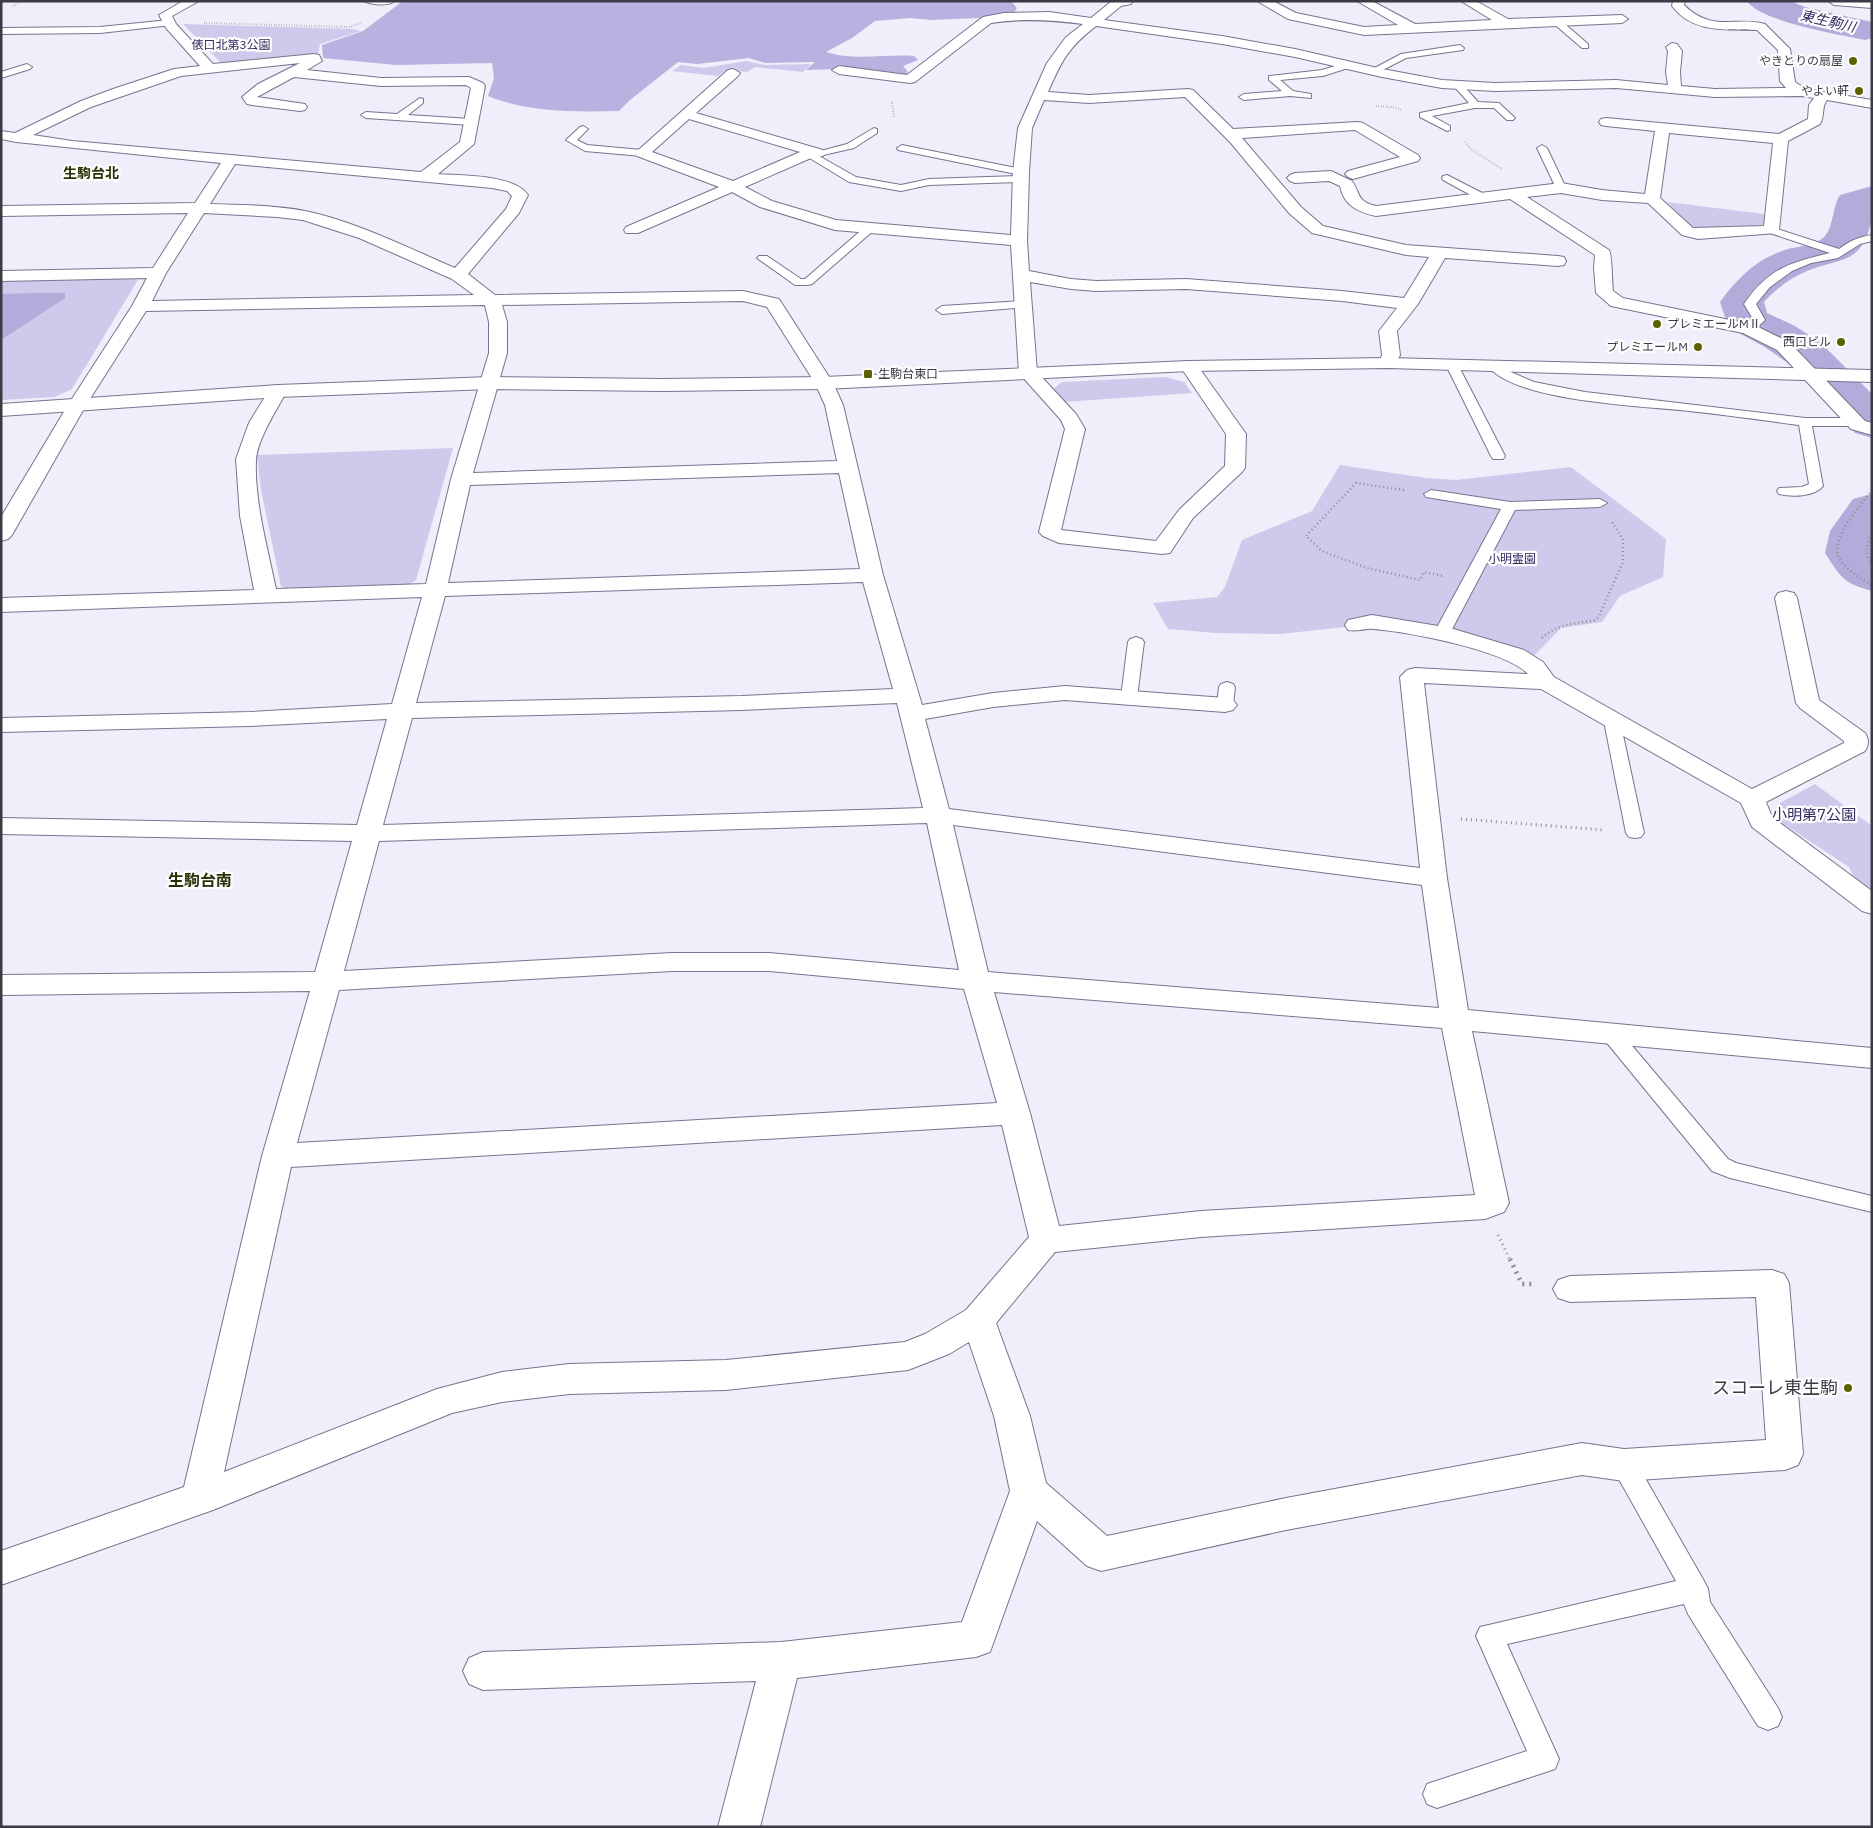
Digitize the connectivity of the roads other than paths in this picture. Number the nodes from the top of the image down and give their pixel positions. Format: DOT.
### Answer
graph roads {
  1 [pos="192,1"];
  2 [pos="368,1"];
  3 [pos="1127,1"];
  4 [pos="1263,1"];
  5 [pos="1363,1"];
  6 [pos="1467,1"];
  7 [pos="1679,1"];
  8 [pos="1834,1"];
  9 [pos="389,2"];
  10 [pos="1872,4"];
  11 [pos="1622,20"];
  12 [pos="1095,21"];
  13 [pos="1556,21"];
  14 [pos="169,23"];
  15 [pos="1506,23"];
  16 [pos="1412,28"];
  17 [pos="1,31"];
  18 [pos="1585,46"];
  19 [pos="1672,47"];
  20 [pos="1460,48"];
  21 [pos="1348,65"];
  22 [pos="27,68"];
  23 [pos="210,69"];
  24 [pos="839,70"];
  25 [pos="1374,71"];
  26 [pos="1606,71"];
  27 [pos="1625,71"];
  28 [pos="294,73"];
  29 [pos="733,73"];
  30 [pos="1506,74"];
  31 [pos="1,76"];
  32 [pos="1457,84"];
  33 [pos="1517,86"];
  34 [pos="1675,89"];
  35 [pos="1802,92"];
  36 [pos="1290,93"];
  37 [pos="1039,96"];
  38 [pos="1308,96"];
  39 [pos="1824,96"];
  40 [pos="1244,97"];
  41 [pos="420,101"];
  42 [pos="1872,104"];
  43 [pos="1475,106"];
  44 [pos="300,107"];
  45 [pos="366,114"];
  46 [pos="686,114"];
  47 [pos="399,117"];
  48 [pos="1510,118"];
  49 [pos="471,122"];
  50 [pos="1606,122"];
  51 [pos="1447,128"];
  52 [pos="1663,128"];
  53 [pos="583,129"];
  54 [pos="874,130"];
  55 [pos="1230,134"];
  56 [pos="9,136"];
  57 [pos="1781,139"];
  58 [pos="902,148"];
  59 [pos="1542,148"];
  60 [pos="642,154"];
  61 [pos="813,154"];
  62 [pos="230,160"];
  63 [pos="1353,174"];
  64 [pos="1021,175"];
  65 [pos="423,178"];
  66 [pos="1295,178"];
  67 [pos="1447,178"];
  68 [pos="732,186"];
  69 [pos="1561,188"];
  70 [pos="1514,195"];
  71 [pos="1484,198"];
  72 [pos="1652,200"];
  73 [pos="198,208"];
  74 [pos="1,211"];
  75 [pos="869,229"];
  76 [pos="632,230"];
  77 [pos="1770,230"];
  78 [pos="1872,238"];
  79 [pos="1019,241"];
  80 [pos="1840,253"];
  81 [pos="1439,254"];
  82 [pos="763,258"];
  83 [pos="1558,261"];
  84 [pos="158,273"];
  85 [pos="458,275"];
  86 [pos="1021,275"];
  87 [pos="1,276"];
  88 [pos="492,301"];
  89 [pos="1409,304"];
  90 [pos="1022,305"];
  91 [pos="141,306"];
  92 [pos="942,310"];
  93 [pos="1748,329"];
  94 [pos="1388,363"];
  95 [pos="1452,364"];
  96 [pos="1189,366"];
  97 [pos="1494,366"];
  98 [pos="1028,374"];
  99 [pos="1812,375"];
  100 [pos="1872,376"];
  101 [pos="490,383"];
  102 [pos="824,383"];
  103 [pos="278,391"];
  104 [pos="77,405"];
  105 [pos="1,410"];
  106 [pos="1805,422"];
  107 [pos="1866,427"];
  108 [pos="1498,456"];
  109 [pos="848,467"];
  110 [pos="461,479"];
  111 [pos="1784,491"];
  112 [pos="1431,494"];
  113 [pos="1600,503"];
  114 [pos="1510,506"];
  115 [pos="8,514"];
  116 [pos="1,535"];
  117 [pos="872,575"];
  118 [pos="435,591"];
  119 [pos="267,597"];
  120 [pos="1786,598"];
  121 [pos="1,605"];
  122 [pos="1356,625"];
  123 [pos="1442,633"];
  124 [pos="1136,642"];
  125 [pos="1546,682"];
  126 [pos="1226,696"];
  127 [pos="1130,697"];
  128 [pos="909,705"];
  129 [pos="402,711"];
  130 [pos="1612,721"];
  131 [pos="1,725"];
  132 [pos="1752,799"];
  133 [pos="938,816"];
  134 [pos="1,826"];
  135 [pos="368,833"];
  136 [pos="1635,833"];
  137 [pos="1434,878"];
  138 [pos="1872,905"];
  139 [pos="327,981"];
  140 [pos="976,981"];
  141 [pos="1,985"];
  142 [pos="1455,1019"];
  143 [pos="1610,1033"];
  144 [pos="1872,1058"];
  145 [pos="1015,1113"];
  146 [pos="278,1156"];
  147 [pos="1872,1204"];
  148 [pos="1046,1240"];
  149 [pos="1570,1289"];
  150 [pos="978,1320"];
  151 [pos="1624,1465"];
  152 [pos="1029,1491"];
  153 [pos="200,1498"];
  154 [pos="1,1568"];
  155 [pos="1695,1589"];
  156 [pos="781,1661"];
  157 [pos="483,1671"];
  158 [pos="1768,1717"];
  159 [pos="1437,1794"];
  160 [pos="739,1827"];
  1 -- 14 [label="street"];
  2 -- 9 [label="lane"];
  3 -- 12 [label="street"];
  4 -- 16 [label="street"];
  5 -- 16 [label="street"];
  6 -- 15 [label="street"];
  7 -- 35 [label="street"];
  8 -- 10 [label="street"];
  11 -- 13 [label="street"];
  12 -- 21 [label="street"];
  12 -- 24 [label="street"];
  12 -- 37 [label="street"];
  13 -- 15 [label="street"];
  13 -- 18 [label="lane"];
  14 -- 17 [label="lane"];
  14 -- 23 [label="street"];
  15 -- 16 [label="street"];
  19 -- 34 [label="street"];
  20 -- 25 [label="lane"];
  21 -- 25 [label="street"];
  21 -- 36 [label="lane"];
  22 -- 31 [label="lane"];
  23 -- 28 [label="street"];
  23 -- 56 [label="street"];
  25 -- 32 [label="street"];
  26 -- 27 [label="street"];
  28 -- 44 [label="street"];
  28 -- 49 [label="street"];
  29 -- 46 [label="street"];
  30 -- 33 [label="street"];
  32 -- 33 [label="street"];
  32 -- 43 [label="lane"];
  33 -- 34 [label="street"];
  34 -- 35 [label="street"];
  35 -- 39 [label="street"];
  36 -- 38 [label="lane"];
  36 -- 40 [label="lane"];
  37 -- 55 [label="street"];
  37 -- 64 [label="street"];
  39 -- 42 [label="street"];
  39 -- 57 [label="street"];
  41 -- 47 [label="lane"];
  43 -- 48 [label="lane"];
  43 -- 51 [label="lane"];
  45 -- 47 [label="lane"];
  46 -- 60 [label="street"];
  46 -- 61 [label="street"];
  47 -- 49 [label="lane"];
  49 -- 65 [label="street"];
  50 -- 52 [label="street"];
  52 -- 57 [label="street"];
  52 -- 72 [label="street"];
  53 -- 60 [label="lane"];
  54 -- 61 [label="lane"];
  55 -- 63 [label="street"];
  55 -- 81 [label="street"];
  56 -- 62 [label="street"];
  57 -- 77 [label="street"];
  58 -- 64 [label="lane"];
  59 -- 69 [label="lane"];
  60 -- 68 [label="street"];
  61 -- 64 [label="lane"];
  61 -- 68 [label="street"];
  62 -- 65 [label="street"];
  62 -- 73 [label="street"];
  64 -- 79 [label="street"];
  65 -- 85 [label="street"];
  66 -- 71 [label="street"];
  67 -- 71 [label="lane"];
  68 -- 75 [label="street"];
  68 -- 76 [label="street"];
  69 -- 70 [label="street"];
  69 -- 72 [label="street"];
  70 -- 71 [label="street"];
  70 -- 93 [label="street"];
  72 -- 77 [label="street"];
  73 -- 74 [label="street"];
  73 -- 84 [label="street"];
  73 -- 85 [label="street"];
  75 -- 79 [label="street"];
  75 -- 82 [label="lane"];
  77 -- 80 [label="lane"];
  78 -- 80 [label="lane"];
  79 -- 86 [label="street"];
  80 -- 93 [label="lane"];
  81 -- 83 [label="street"];
  81 -- 89 [label="street"];
  84 -- 87 [label="street"];
  84 -- 91 [label="street"];
  85 -- 88 [label="street"];
  86 -- 89 [label="street"];
  86 -- 90 [label="street"];
  88 -- 91 [label="street"];
  88 -- 101 [label="street"];
  88 -- 102 [label="street"];
  89 -- 94 [label="street"];
  90 -- 92 [label="lane"];
  90 -- 98 [label="street"];
  91 -- 104 [label="street"];
  93 -- 99 [label="street"];
  94 -- 95 [label="street"];
  94 -- 96 [label="street"];
  95 -- 97 [label="street"];
  95 -- 108 [label="lane"];
  96 -- 98 [label="street"];
  96 -- 98 [label="street"];
  97 -- 99 [label="street"];
  97 -- 106 [label="lane"];
  98 -- 102 [label="street"];
  99 -- 100 [label="street"];
  99 -- 107 [label="street"];
  101 -- 102 [label="street"];
  101 -- 103 [label="street"];
  101 -- 110 [label="street"];
  102 -- 109 [label="street"];
  103 -- 104 [label="street"];
  103 -- 119 [label="street"];
  104 -- 105 [label="street"];
  104 -- 115 [label="street"];
  106 -- 107 [label="lane"];
  106 -- 111 [label="lane"];
  109 -- 110 [label="street"];
  109 -- 117 [label="street"];
  110 -- 118 [label="street"];
  112 -- 114 [label="lane"];
  113 -- 114 [label="lane"];
  114 -- 123 [label="lane"];
  115 -- 116 [label="street"];
  117 -- 118 [label="street"];
  117 -- 128 [label="street"];
  118 -- 119 [label="street"];
  118 -- 129 [label="street"];
  119 -- 121 [label="street"];
  120 -- 132 [label="street"];
  122 -- 123 [label="street"];
  123 -- 125 [label="street"];
  124 -- 127 [label="lane"];
  125 -- 130 [label="street"];
  125 -- 137 [label="street"];
  126 -- 127 [label="street"];
  127 -- 128 [label="street"];
  128 -- 129 [label="street"];
  128 -- 133 [label="street"];
  129 -- 131 [label="street"];
  129 -- 135 [label="street"];
  130 -- 132 [label="street"];
  130 -- 136 [label="lane"];
  132 -- 138 [label="street"];
  133 -- 135 [label="street"];
  133 -- 137 [label="street"];
  133 -- 140 [label="street"];
  134 -- 135 [label="street"];
  135 -- 139 [label="street"];
  137 -- 142 [label="street"];
  139 -- 140 [label="street"];
  139 -- 141 [label="street"];
  139 -- 146 [label="street"];
  140 -- 142 [label="street"];
  140 -- 145 [label="street"];
  142 -- 143 [label="street"];
  142 -- 148 [label="street"];
  143 -- 144 [label="street"];
  143 -- 147 [label="lane"];
  145 -- 146 [label="street"];
  145 -- 148 [label="street"];
  146 -- 153 [label="street"];
  148 -- 150 [label="street"];
  149 -- 151 [label="street"];
  150 -- 152 [label="street"];
  150 -- 153 [label="street"];
  151 -- 152 [label="street"];
  151 -- 155 [label="lane"];
  152 -- 156 [label="street"];
  153 -- 154 [label="street"];
  155 -- 158 [label="lane"];
  155 -- 159 [label="lane"];
  156 -- 157 [label="street"];
  156 -- 160 [label="street"];
}
